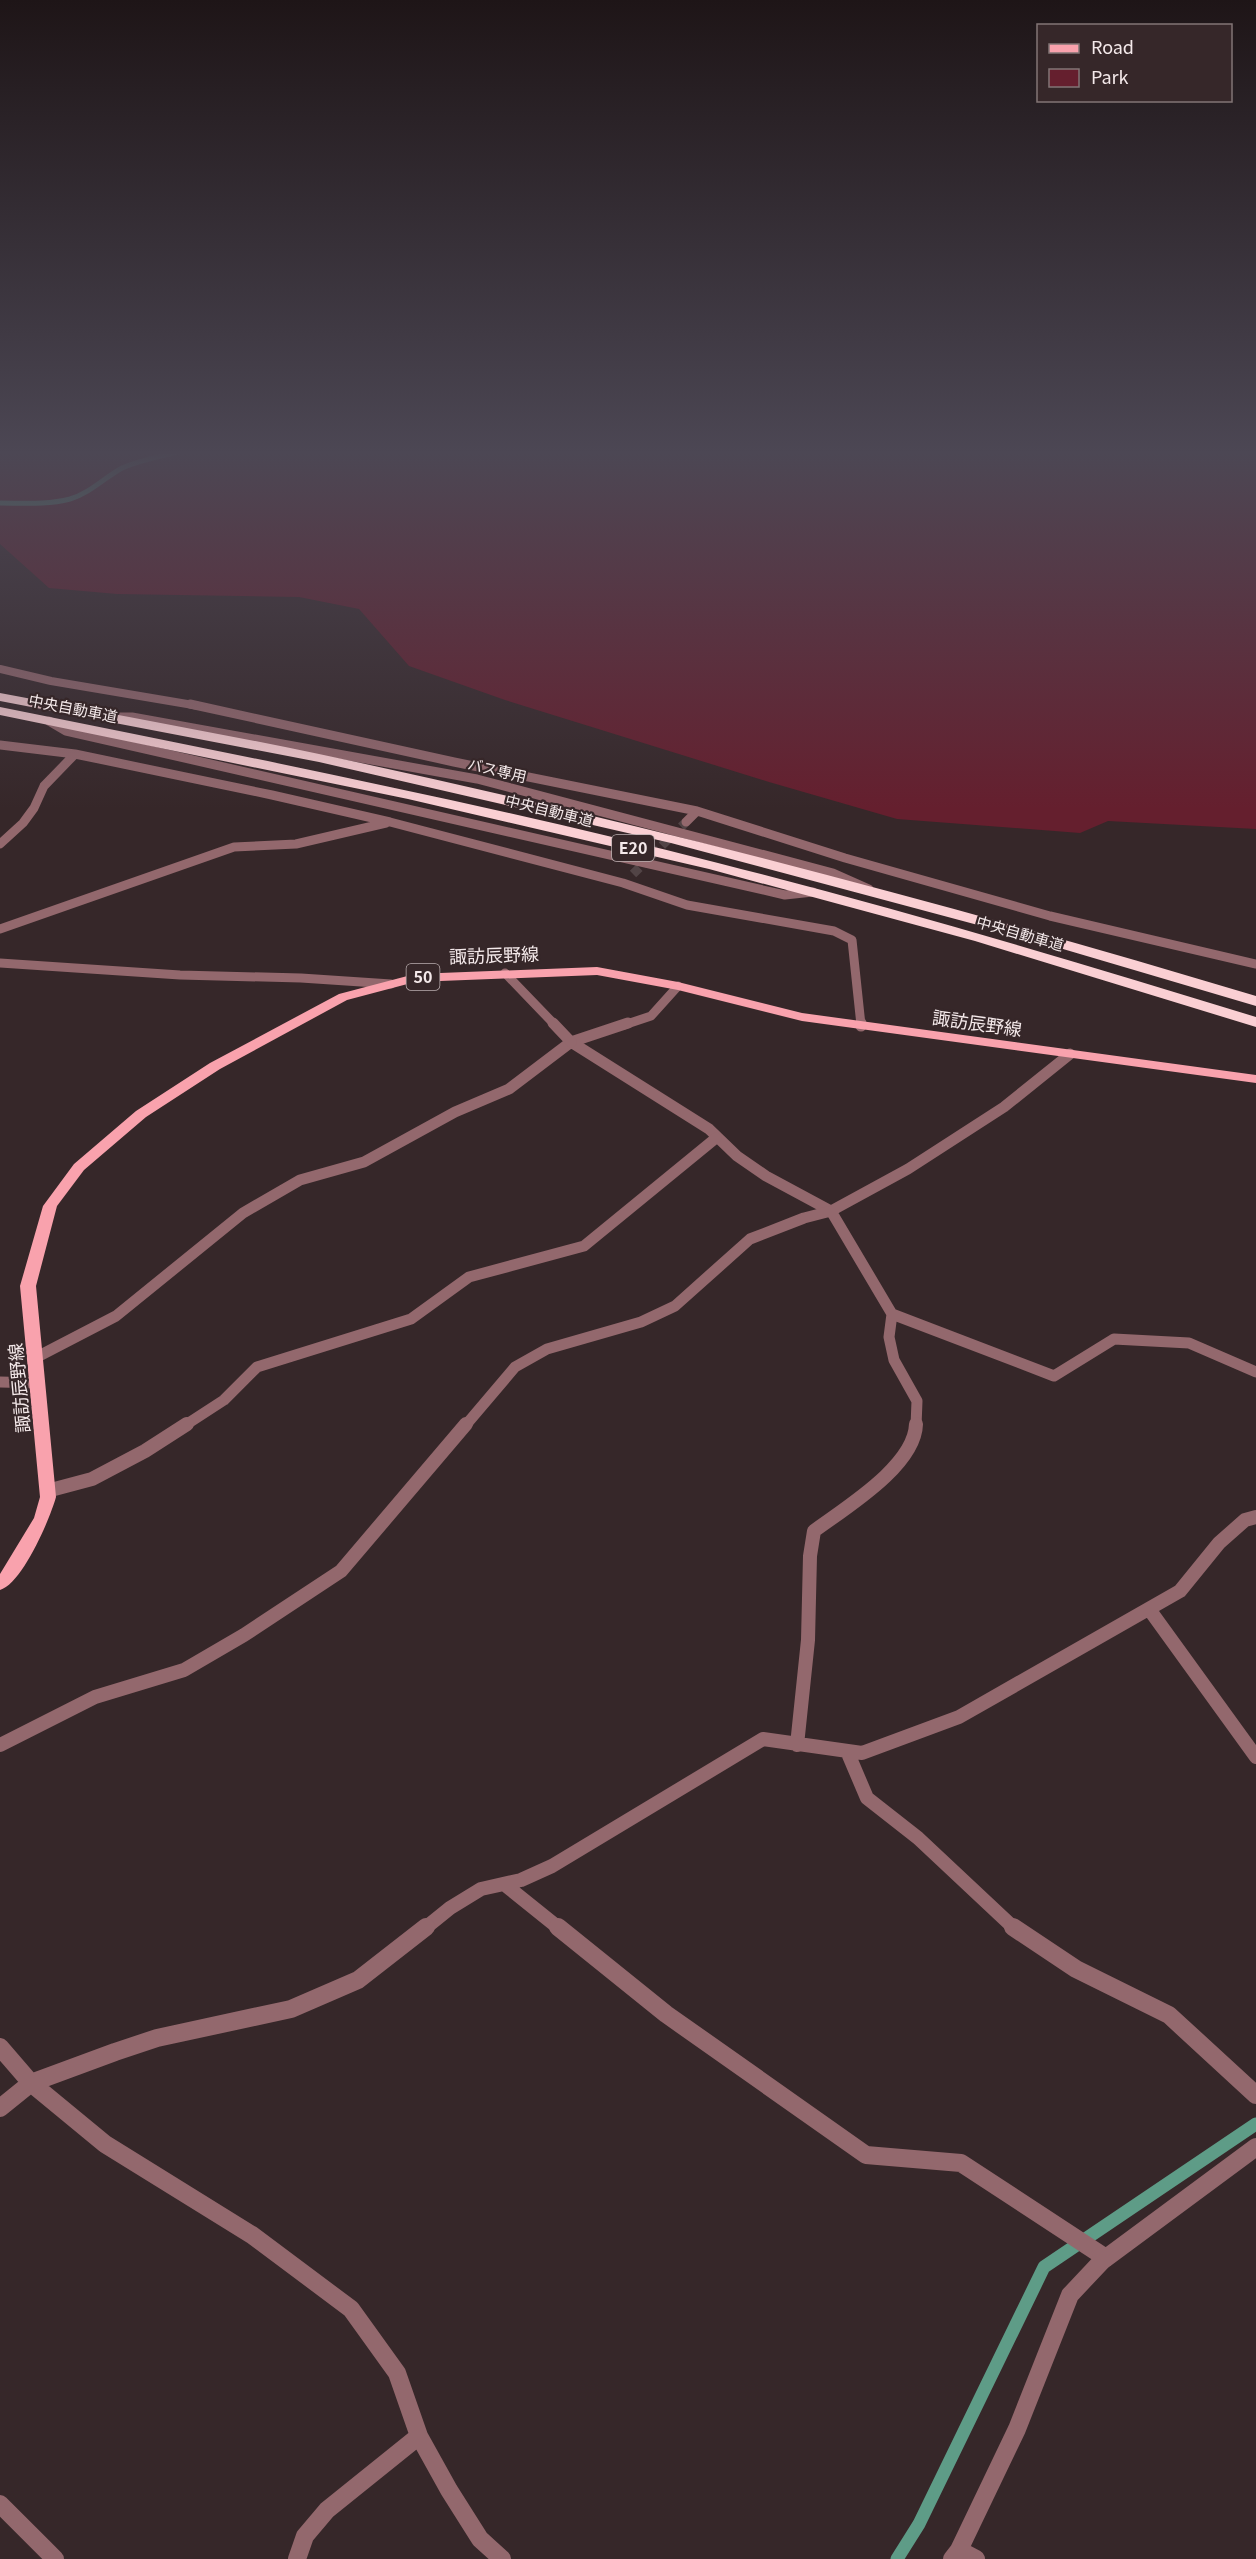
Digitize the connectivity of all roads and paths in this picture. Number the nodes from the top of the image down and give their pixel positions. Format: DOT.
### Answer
graph roads {
  1 [pos="2,672"];
  2 [pos="0,697"];
  3 [pos="0,711"];
  4 [pos="0,745"];
  5 [pos="75,754"];
  6 [pos="697,811"];
  7 [pos="390,822"];
  8 [pos="686,822"];
  9 [pos="0,844"];
  10 [pos="633,874"];
  11 [pos="624,883"];
  12 [pos="0,929"];
  13 [pos="0,963"];
  14 [pos="1256,964"];
  15 [pos="505,973"];
  16 [pos="391,984"];
  17 [pos="678,986"];
  18 [pos="1256,1001"];
  19 [pos="1256,1022"];
  20 [pos="861,1026"];
  21 [pos="571,1041"];
  22 [pos="1070,1054"];
  23 [pos="1256,1079"];
  24 [pos="716,1138"];
  25 [pos="831,1212"];
  26 [pos="892,1314"];
  27 [pos="37,1357"];
  28 [pos="1256,1372"];
  29 [pos="0,1382"];
  30 [pos="39,1383"];
  31 [pos="47,1491"];
  32 [pos="1256,1517"];
  33 [pos="0,1584"];
  34 [pos="1149,1609"];
  35 [pos="0,1745"];
  36 [pos="797,1745"];
  37 [pos="847,1751"];
  38 [pos="1256,1757"];
  39 [pos="504,1884"];
  40 [pos="0,2047"];
  41 [pos="31,2083"];
  42 [pos="1256,2095"];
  43 [pos="0,2108"];
  44 [pos="1256,2147"];
  45 [pos="1106,2258"];
  46 [pos="419,2436"];
  47 [pos="0,2504"];
  48 [pos="963,2556"];
  49 [pos="55,2559"];
  50 [pos="297,2559"];
  51 [pos="502,2559"];
  1 -- 6 [label="street"];
  2 -- 18 [label="highway, 中央自動車道 / E20"];
  3 -- 19 [label="highway, 中央自動車道 / E20"];
  4 -- 5 [label="street"];
  5 -- 7 [label="street"];
  5 -- 9 [label="street"];
  6 -- 8 [label="street"];
  6 -- 14 [label="street"];
  7 -- 11 [label="street"];
  7 -- 12 [label="street"];
  10 -- 11 [label="street"];
  11 -- 20 [label="street"];
  13 -- 16 [label="street"];
  15 -- 16 [label="main road, 諏訪辰野線 / 50"];
  15 -- 17 [label="main road, 諏訪辰野線 / 50"];
  15 -- 21 [label="street"];
  16 -- 27 [label="main road, 諏訪辰野線 / 50"];
  17 -- 20 [label="main road, 諏訪辰野線 / 50"];
  17 -- 21 [label="street"];
  20 -- 22 [label="main road, 諏訪辰野線 / 50"];
  21 -- 24 [label="street"];
  21 -- 27 [label="street"];
  22 -- 23 [label="main road, 諏訪辰野線 / 50"];
  22 -- 25 [label="street"];
  24 -- 25 [label="street"];
  24 -- 31 [label="street"];
  25 -- 26 [label="street"];
  25 -- 35 [label="street"];
  26 -- 28 [label="street"];
  26 -- 36 [label="street"];
  27 -- 30 [label="main road, 諏訪辰野線 / 50"];
  29 -- 30 [label="street"];
  30 -- 31 [label="main road, 諏訪辰野線 / 50"];
  31 -- 33 [label="main road, 諏訪辰野線 / 50"];
  32 -- 34 [label="street"];
  34 -- 37 [label="street"];
  34 -- 38 [label="street"];
  36 -- 37 [label="street"];
  36 -- 39 [label="street"];
  37 -- 42 [label="street"];
  39 -- 41 [label="street"];
  39 -- 45 [label="street"];
  40 -- 41 [label="street"];
  41 -- 43 [label="street"];
  41 -- 46 [label="street"];
  44 -- 45 [label="street"];
  45 -- 48 [label="street"];
  46 -- 50 [label="street"];
  46 -- 51 [label="street"];
  47 -- 49 [label="street"];
}
